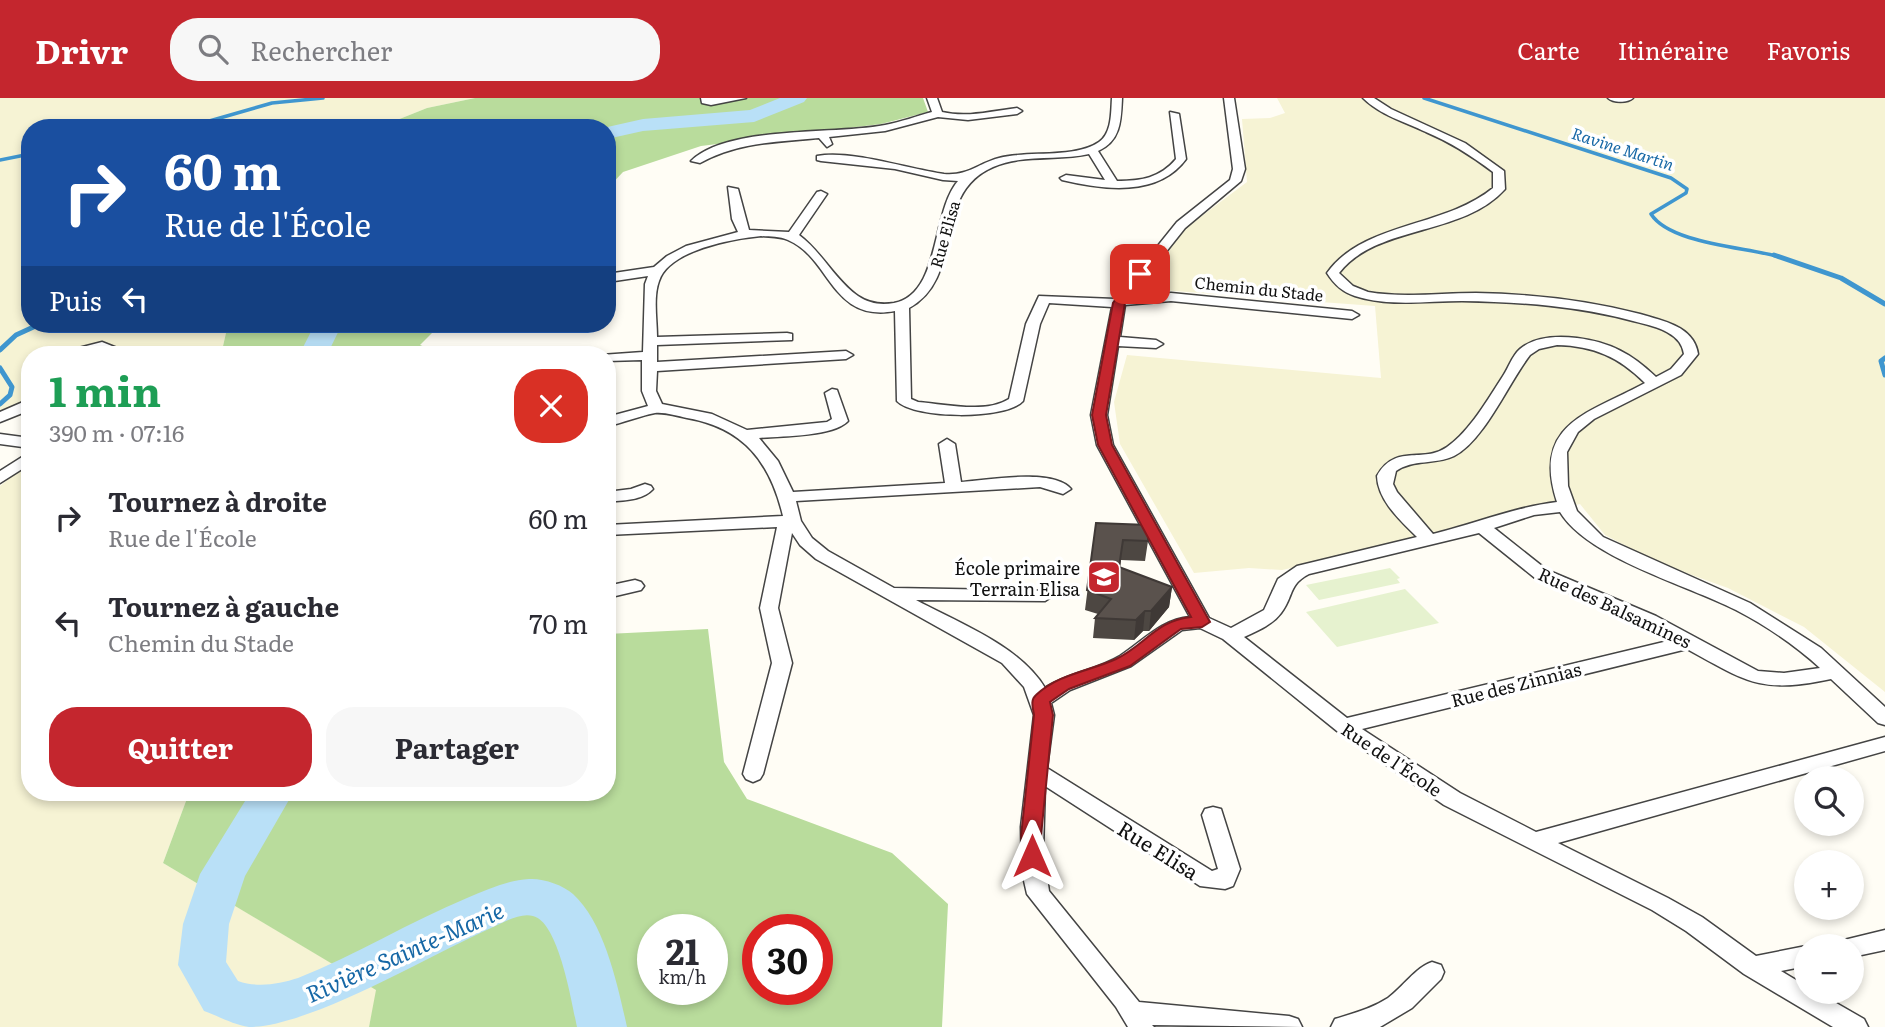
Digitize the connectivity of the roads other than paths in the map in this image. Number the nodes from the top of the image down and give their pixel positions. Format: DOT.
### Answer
graph roads {
  1 [pos="706,98"];
  2 [pos="741,98"];
  3 [pos="932,98"];
  4 [pos="1118,98"];
  5 [pos="1229,98"];
  6 [pos="1368,98"];
  7 [pos="1613,98"];
  8 [pos="1628,98"];
  9 [pos="1017,111"];
  10 [pos="938,114"];
  11 [pos="1174,114"];
  12 [pos="1092,150"];
  13 [pos="821,158"];
  14 [pos="696,161"];
  15 [pos="965,178"];
  16 [pos="1066,178"];
  17 [pos="1113,183"];
  18 [pos="732,189"];
  19 [pos="821,194"];
  20 [pos="745,233"];
  21 [pos="792,236"];
  22 [pos="655,271"];
  23 [pos="616,277"];
  24 [pos="1119,302"];
  25 [pos="902,306"];
  26 [pos="1352,315"];
  27 [pos="788,337"];
  28 [pos="1113,341"];
  29 [pos="1156,344"];
  30 [pos="651,355"];
  31 [pos="846,355"];
  32 [pos="616,357"];
  33 [pos="1654,384"];
  34 [pos="832,393"];
  35 [pos="657,408"];
  36 [pos="21,409"];
  37 [pos="616,414"];
  38 [pos="0,417"];
  39 [pos="616,419"];
  40 [pos="744,435"];
  41 [pos="0,439"];
  42 [pos="21,442"];
  43 [pos="947,444"];
  44 [pos="21,463"];
  45 [pos="0,478"];
  46 [pos="953,487"];
  47 [pos="645,489"];
  48 [pos="1063,489"];
  49 [pos="616,496"];
  50 [pos="787,496"];
  51 [pos="1566,506"];
  52 [pos="793,521"];
  53 [pos="1482,527"];
  54 [pos="616,530"];
  55 [pos="1429,540"];
  56 [pos="635,586"];
  57 [pos="616,590"];
  58 [pos="886,591"];
  59 [pos="1045,595"];
  60 [pos="1202,622"];
  61 [pos="1230,635"];
  62 [pos="1689,642"];
  63 [pos="1837,671"];
  64 [pos="1041,700"];
  65 [pos="1885,718"];
  66 [pos="1343,726"];
  67 [pos="1885,744"];
  68 [pos="1037,771"];
  69 [pos="753,774"];
  70 [pos="1213,815"];
  71 [pos="1537,840"];
  72 [pos="1885,940"];
  73 [pos="1864,944"];
  74 [pos="1794,958"];
  75 [pos="1753,967"];
  76 [pos="1432,972"];
  77 [pos="1137,1020"];
  78 [pos="1289,1027"];
  79 [pos="1344,1027"];
  80 [pos="1855,1027"];
  1 -- 2 [label="street"];
  3 -- 10 [label="street"];
  4 -- 12 [label="street"];
  5 -- 24 [label="street"];
  6 -- 33 [label="street"];
  7 -- 8 [label="street"];
  9 -- 10 [label="street"];
  10 -- 14 [label="street"];
  11 -- 17 [label="street"];
  12 -- 15 [label="street, Rue Elisa"];
  12 -- 17 [label="street"];
  13 -- 15 [label="street, Rue Elisa"];
  15 -- 25 [label="street, Rue Elisa"];
  16 -- 17 [label="street"];
  18 -- 20 [label="street"];
  19 -- 21 [label="street"];
  20 -- 21 [label="street"];
  20 -- 22 [label="street"];
  21 -- 25 [label="street"];
  22 -- 23 [label="street"];
  22 -- 30 [label="street"];
  24 -- 25 [label="street, Chemin du Stade"];
  24 -- 26 [label="street, Chemin du Stade"];
  24 -- 28 [label="street"];
  27 -- 30 [label="street"];
  28 -- 29 [label="street"];
  28 -- 60 [label="street"];
  30 -- 31 [label="street"];
  30 -- 32 [label="street"];
  30 -- 35 [label="street"];
  33 -- 51 [label="street"];
  33 -- 55 [label="street"];
  34 -- 40 [label="street"];
  35 -- 37 [label="street"];
  35 -- 39 [label="street"];
  35 -- 40 [label="street"];
  36 -- 38 [label="street"];
  40 -- 50 [label="street"];
  41 -- 42 [label="street"];
  43 -- 46 [label="street"];
  44 -- 45 [label="street"];
  46 -- 48 [label="street"];
  46 -- 50 [label="street"];
  47 -- 49 [label="street"];
  50 -- 52 [label="street"];
  51 -- 53 [label="street"];
  51 -- 63 [label="street"];
  52 -- 54 [label="street"];
  52 -- 58 [label="street"];
  52 -- 69 [label="street"];
  53 -- 55 [label="street"];
  53 -- 62 [label="street, Rue des Balsamines"];
  55 -- 61 [label="street"];
  56 -- 57 [label="street"];
  58 -- 59 [label="street"];
  58 -- 64 [label="street"];
  60 -- 61 [label="street, Rue de l'École"];
  60 -- 64 [label="street"];
  61 -- 66 [label="street, Rue de l'École"];
  62 -- 63 [label="street, Rue des Balsamines"];
  62 -- 66 [label="street, Rue des Zinnias"];
  63 -- 65 [label="street"];
  64 -- 68 [label="street"];
  66 -- 71 [label="street, Rue de l'École"];
  67 -- 71 [label="street"];
  68 -- 70 [label="street, Rue Elisa"];
  68 -- 77 [label="street"];
  71 -- 75 [label="street, Rue de l'École"];
  72 -- 73 [label="street"];
  74 -- 75 [label="street"];
  75 -- 80 [label="street, Rue de l'École"];
  76 -- 79 [label="street"];
  77 -- 78 [label="street"];
}
